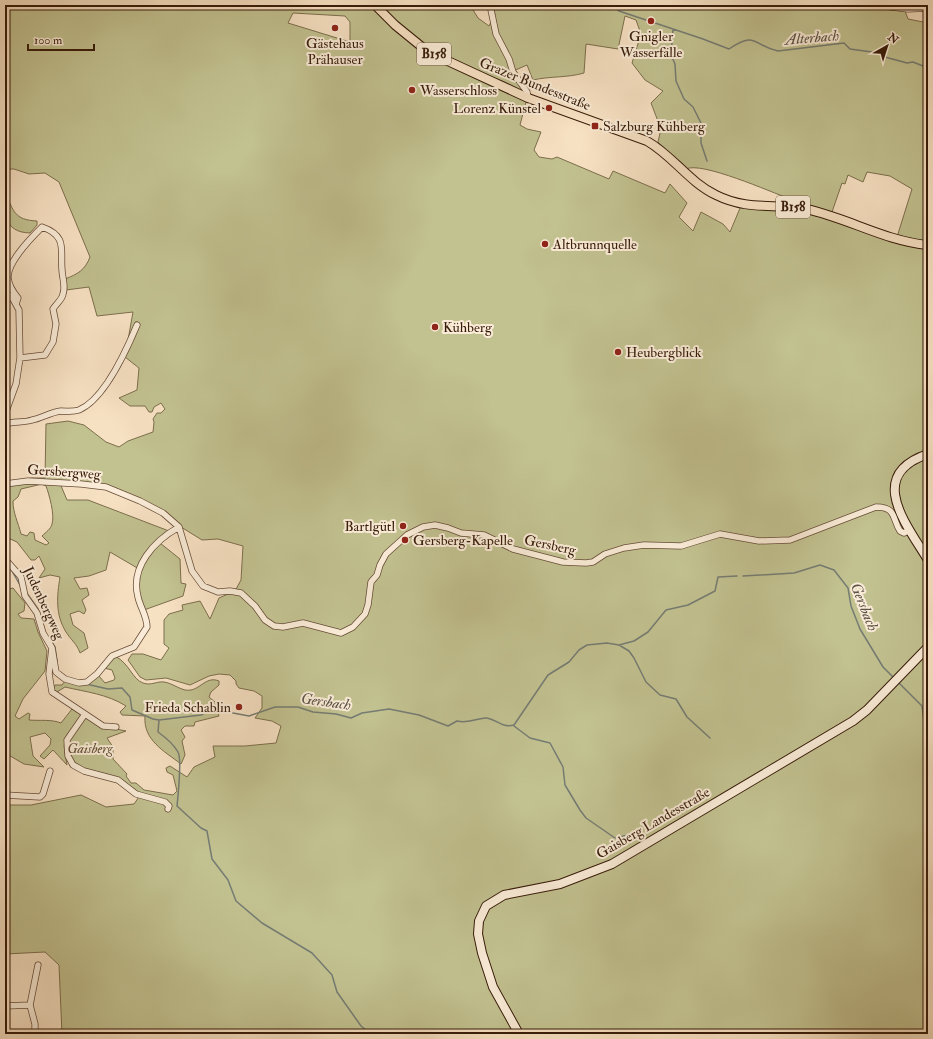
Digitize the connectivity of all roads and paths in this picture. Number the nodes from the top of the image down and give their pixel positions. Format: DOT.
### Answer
graph roads {
  1 [pos="375,5"];
  2 [pos="490,5"];
  3 [pos="875,5"];
  4 [pos="928,8"];
  5 [pos="528,98"];
  6 [pos="928,245"];
  7 [pos="5,291"];
  8 [pos="16,304"];
  9 [pos="137,325"];
  10 [pos="20,358"];
  11 [pos="5,414"];
  12 [pos="5,424"];
  13 [pos="928,454"];
  14 [pos="5,484"];
  15 [pos="179,527"];
  16 [pos="910,530"];
  17 [pos="5,559"];
  18 [pos="928,560"];
  19 [pos="52,648"];
  20 [pos="928,648"];
  21 [pos="86,714"];
  22 [pos="116,727"];
  23 [pos="50,771"];
  24 [pos="5,795"];
  25 [pos="168,809"];
  26 [pos="38,965"];
  27 [pos="30,1005"];
  28 [pos="5,1006"];
  29 [pos="35,1034"];
  30 [pos="519,1034"];
  1 -- 5 [label="main road, Grazer Bundesstraße / B158"];
  2 -- 5 [label="street"];
  3 -- 4 [label="street"];
  5 -- 6 [label="main road, Grazer Bundesstraße / B158"];
  7 -- 8 [label="street"];
  8 -- 10 [label="street"];
  8 -- 10 [label="street"];
  9 -- 12 [label="street"];
  10 -- 11 [label="street"];
  13 -- 16 [label="main road"];
  14 -- 15 [label="street, Gersbergweg"];
  15 -- 16 [label="street, Gersberg"];
  15 -- 19 [label="street"];
  16 -- 18 [label="main road"];
  17 -- 19 [label="street, Judenbergweg"];
  19 -- 21 [label="street, Judenbergweg"];
  20 -- 30 [label="main road, Gaisberg Landesstraße"];
  21 -- 22 [label="street, Judenbergweg"];
  21 -- 25 [label="street"];
  23 -- 24 [label="street"];
  26 -- 27 [label="street"];
  27 -- 28 [label="street"];
  27 -- 29 [label="street"];
}
